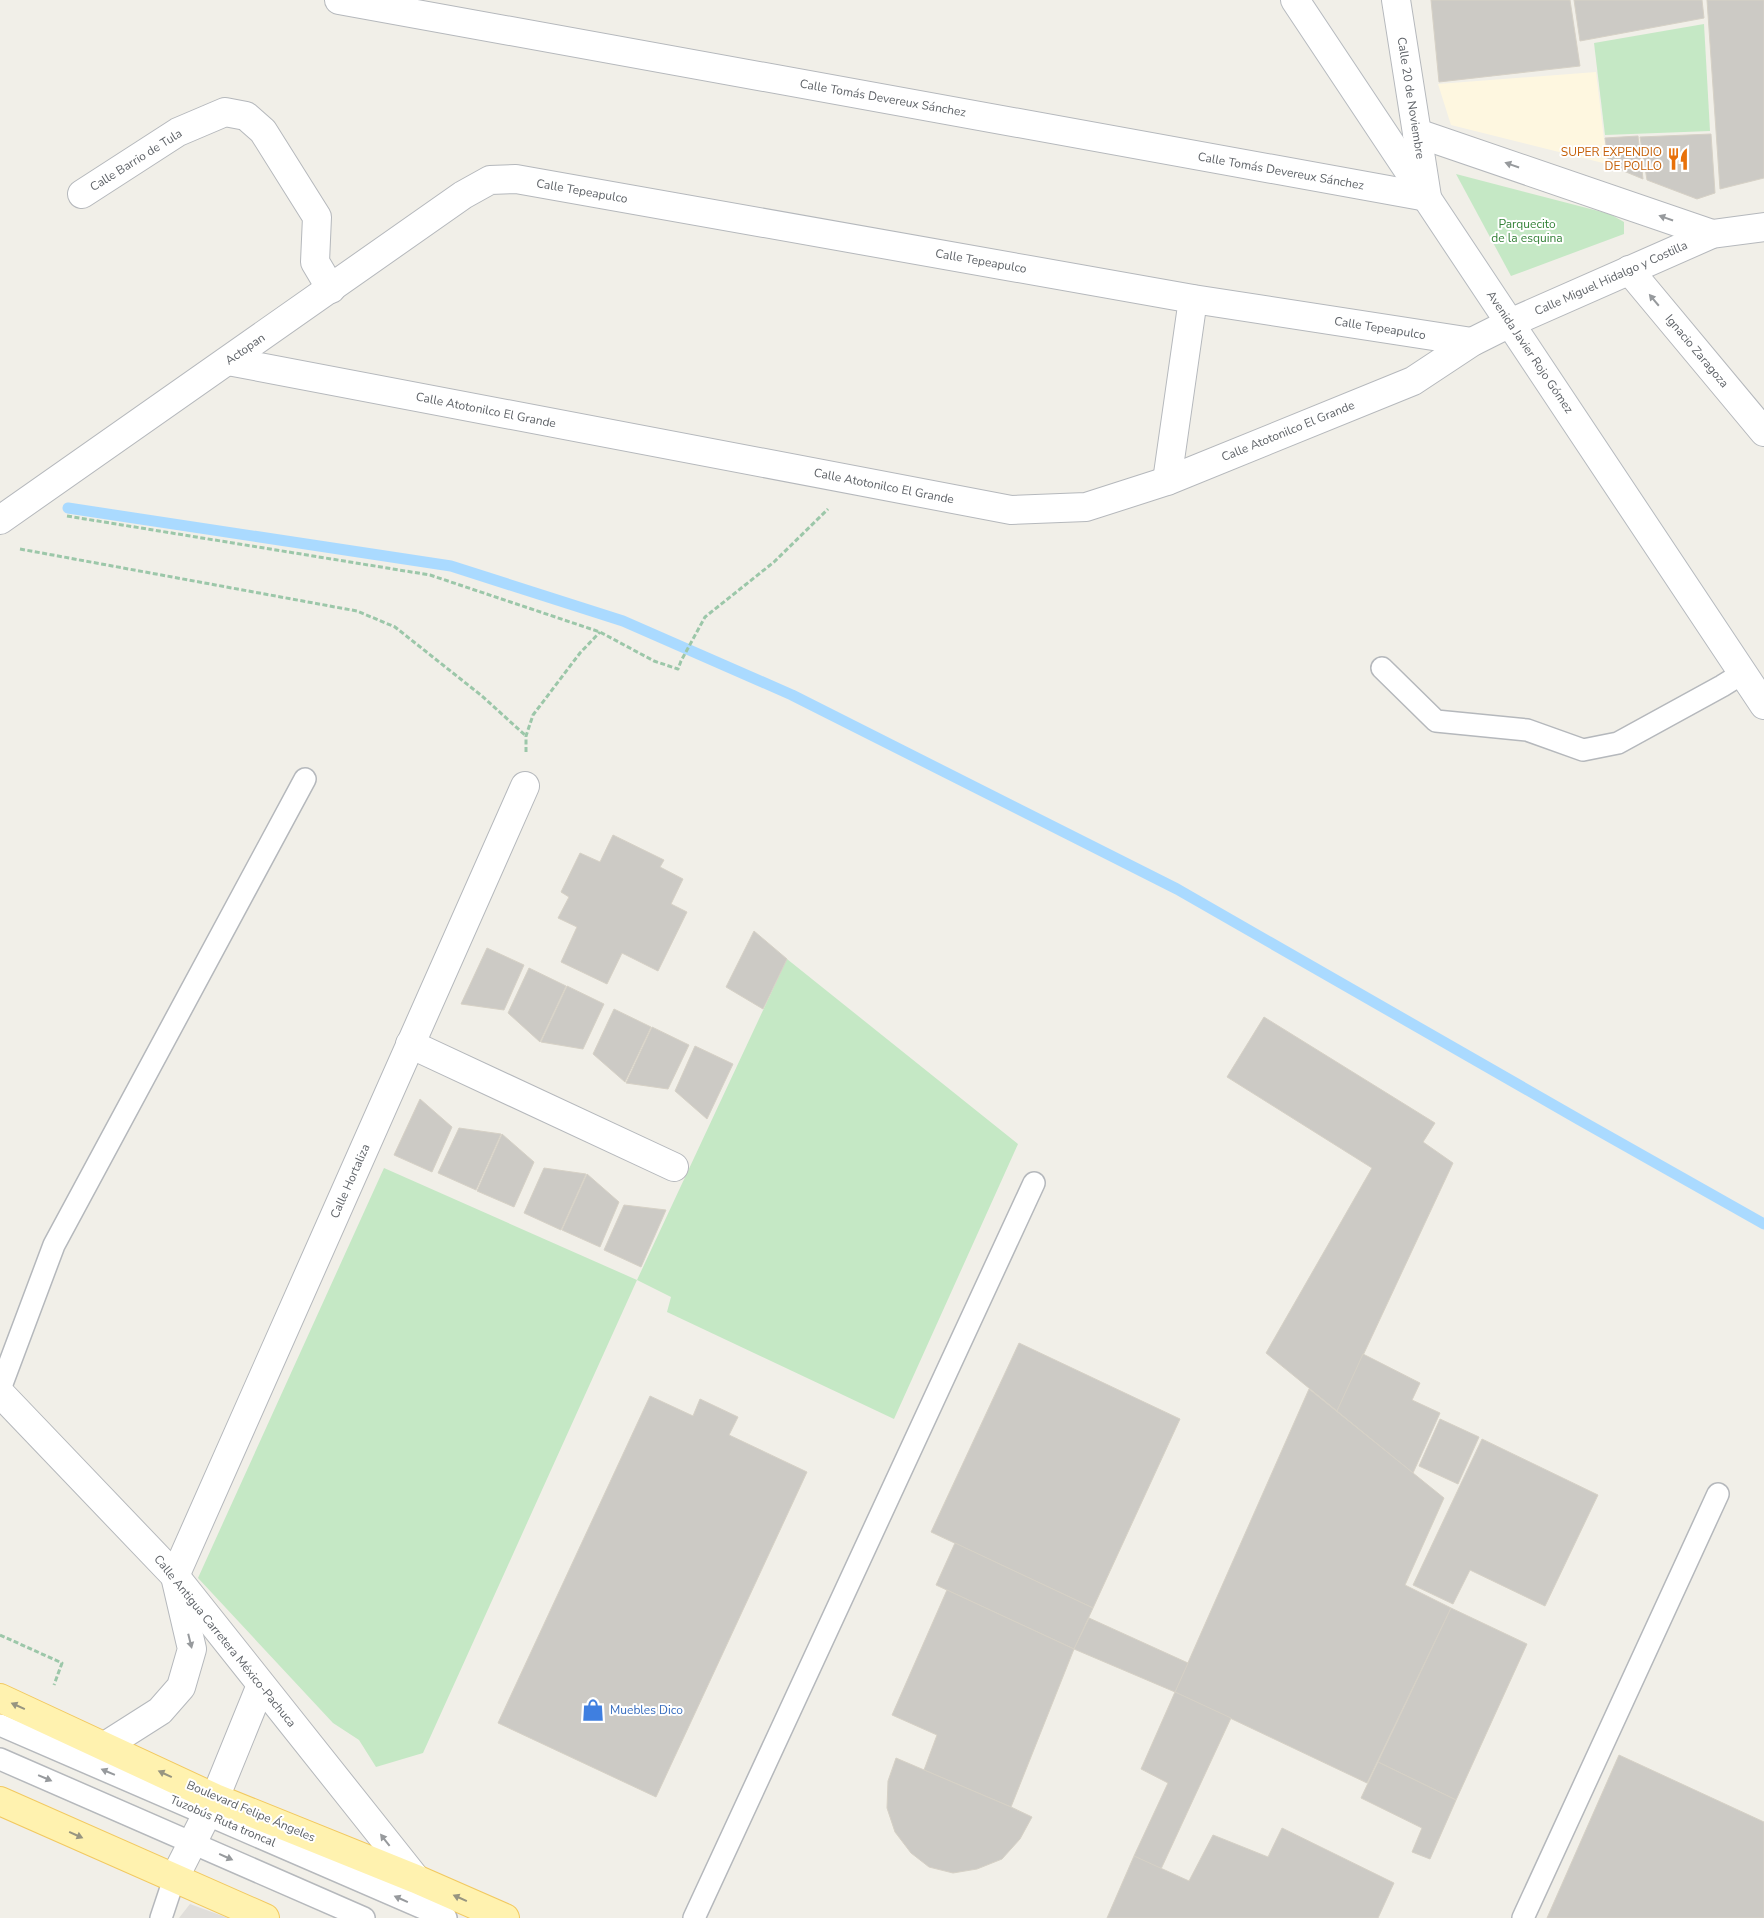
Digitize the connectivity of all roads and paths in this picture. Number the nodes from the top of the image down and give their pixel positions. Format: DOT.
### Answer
graph roads {
  1 [pos="339,0"];
  2 [pos="1296,0"];
  3 [pos="1396,0"];
  4 [pos="1417,132"];
  5 [pos="490,180"];
  6 [pos="82,194"];
  7 [pos="1427,197"];
  8 [pos="1764,227"];
  9 [pos="1712,234"];
  10 [pos="1629,270"];
  11 [pos="330,289"];
  12 [pos="1193,299"];
  13 [pos="1510,322"];
  14 [pos="1472,342"];
  15 [pos="228,361"];
  16 [pos="1764,432"];
  17 [pos="1168,480"];
  18 [pos="857,481"];
  19 [pos="10,514"];
  20 [pos="18,548"];
  21 [pos="600,632"];
  22 [pos="1382,668"];
  23 [pos="1743,674"];
  24 [pos="1764,705"];
  25 [pos="526,736"];
  26 [pos="305,778"];
  27 [pos="526,786"];
  28 [pos="410,1044"];
  29 [pos="674,1167"];
  30 [pos="1034,1183"];
  31 [pos="0,1389"];
  32 [pos="0,1393"];
  33 [pos="1718,1494"];
  34 [pos="175,1576"];
  35 [pos="261,1685"];
  36 [pos="0,1698"];
  37 [pos="0,1724"];
  38 [pos="105,1746"];
  39 [pos="0,1759"];
  40 [pos="0,1801"];
  41 [pos="211,1806"];
  42 [pos="193,1842"];
  43 [pos="174,1879"];
  44 [pos="416,1879"];
  45 [pos="161,1918"];
  46 [pos="265,1918"];
  47 [pos="364,1918"];
  48 [pos="446,1918"];
  49 [pos="505,1918"];
  50 [pos="694,1918"];
  51 [pos="1523,1918"];
  1 -- 7 [label="street, Calle Tomás Devereux Sánchez"];
  2 -- 7 [label="street, Avenida Javier Rojo Gómez"];
  3 -- 4 [label="street, Calle 20 de Noviembre"];
  4 -- 7 [label="street, Calle 20 de Noviembre"];
  9 -- 4 [label="street, Calle Miguel Hidalgo y Costilla, one-way"];
  5 -- 11 [label="street, Actopan"];
  5 -- 12 [label="street, Calle Tepeapulco"];
  6 -- 11 [label="street, Calle Barrio de Tula"];
  7 -- 13 [label="street, Avenida Javier Rojo Gómez"];
  8 -- 9 [label="street, Calle Miguel Hidalgo y Costilla"];
  9 -- 10 [label="street, Calle Miguel Hidalgo y Costilla"];
  10 -- 13 [label="street, Calle Miguel Hidalgo y Costilla"];
  16 -- 10 [label="street, Ignacio Zaragoza, one-way"];
  11 -- 15 [label="street, Actopan"];
  12 -- 14 [label="street, Calle Tepeapulco"];
  12 -- 17 [label="street"];
  13 -- 14 [label="street, Calle Atotonilco El Grande"];
  13 -- 23 [label="street, Avenida Javier Rojo Gómez"];
  14 -- 17 [label="street, Calle Atotonilco El Grande"];
  15 -- 18 [label="street, Calle Atotonilco El Grande"];
  15 -- 19 [label="street, Actopan"];
  17 -- 18 [label="street, Calle Atotonilco El Grande"];
  18 -- 21 [label="path"];
  19 -- 21 [label="path"];
  20 -- 25 [label="path"];
  21 -- 25 [label="path"];
  22 -- 23 [label="lane"];
  23 -- 24 [label="street, Avenida Javier Rojo Gómez"];
  25 -- 27 [label="path"];
  26 -- 31 [label="lane"];
  27 -- 28 [label="street, Calle Hortaliza"];
  28 -- 29 [label="street"];
  28 -- 34 [label="street, Calle Hortaliza"];
  30 -- 50 [label="lane"];
  32 -- 34 [label="street, Calle Antigua Carretera México-Pachuca"];
  33 -- 51 [label="lane"];
  34 -- 35 [label="street, Calle Antigua Carretera México-Pachuca"];
  34 -- 38 [label="street, one-way"];
  35 -- 41 [label="street"];
  44 -- 35 [label="street, Calle Antigua Carretera México-Pachuca, one-way"];
  38 -- 36 [label="main road, Boulevard Felipe Ángeles, one-way"];
  41 -- 37 [label="lane, Tuzobús Ruta troncal, one-way"];
  41 -- 38 [label="main road, Boulevard Felipe Ángeles, one-way"];
  39 -- 42 [label="lane, one-way"];
  40 -- 43 [label="main road, one-way"];
  41 -- 42 [label="street"];
  41 -- 44 [label="main road, Boulevard Felipe Ángeles"];
  48 -- 41 [label="lane, Tuzobús Ruta troncal, one-way"];
  42 -- 43 [label="street"];
  42 -- 47 [label="lane, one-way"];
  43 -- 45 [label="lane"];
  43 -- 46 [label="main road"];
  49 -- 44 [label="main road, Boulevard Felipe Ángeles, one-way"];
}
